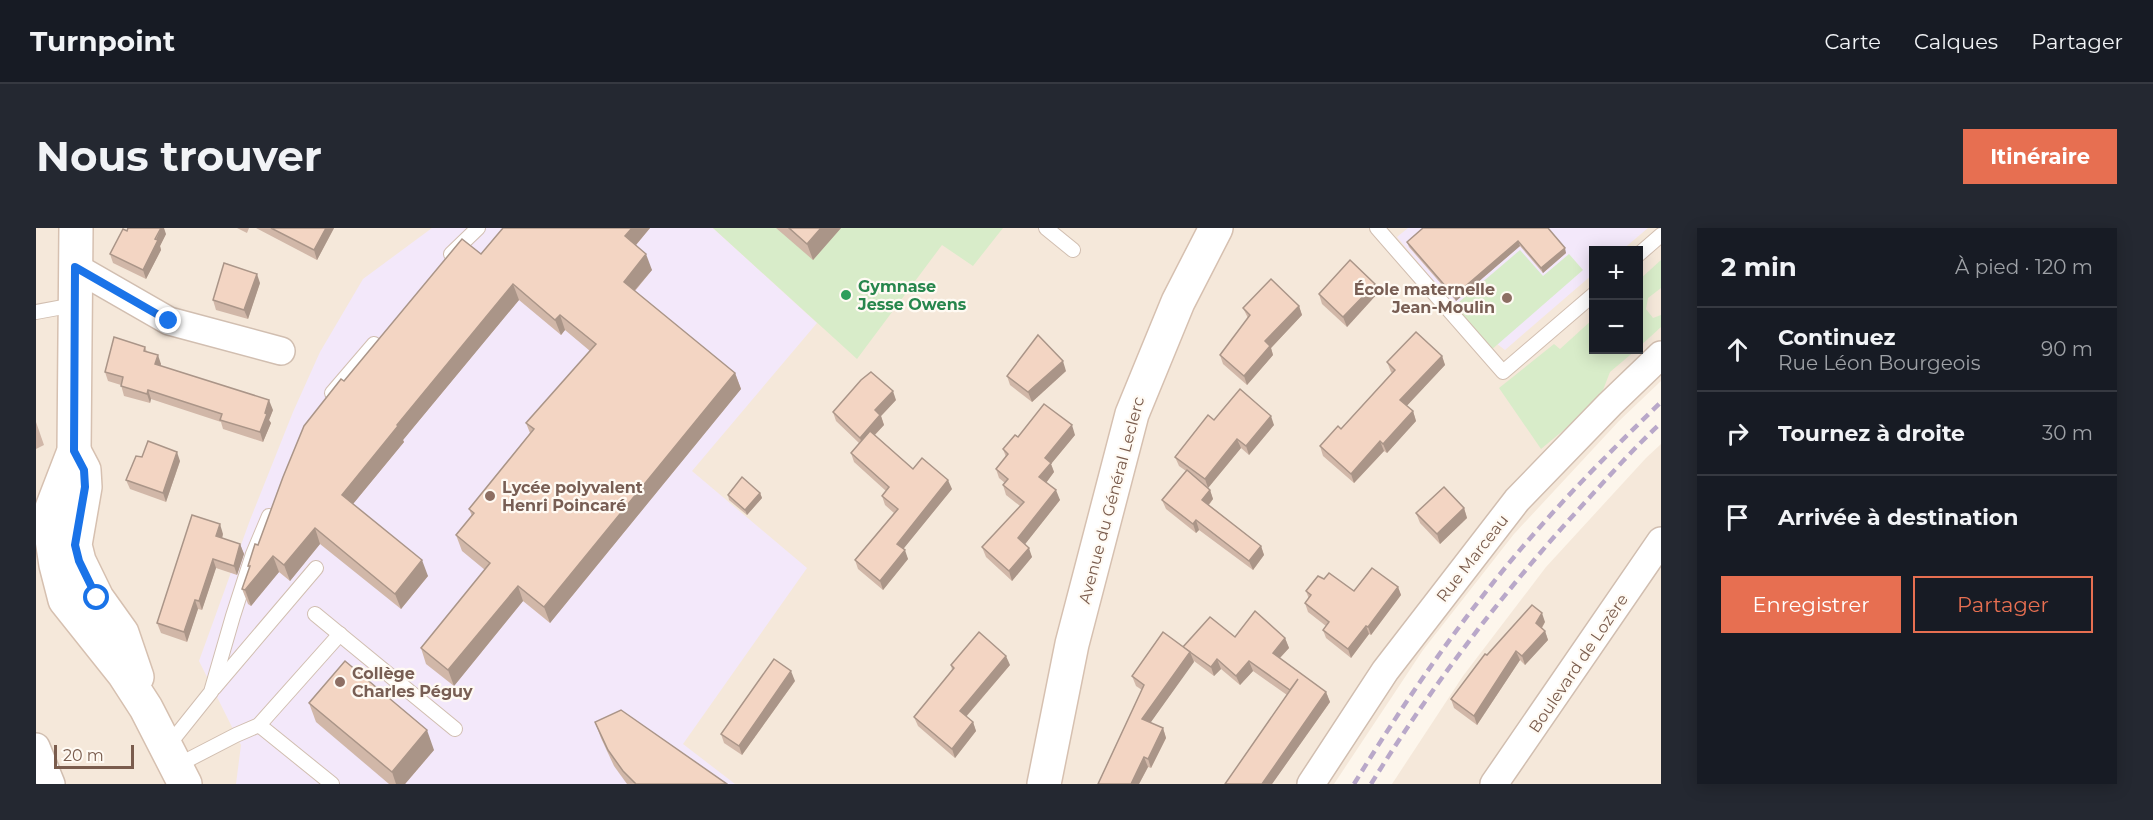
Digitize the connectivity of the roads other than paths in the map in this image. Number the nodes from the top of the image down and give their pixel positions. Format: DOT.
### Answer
graph roads {
  1 [pos="76,228"];
  2 [pos="478,228"];
  3 [pos="1046,228"];
  4 [pos="1216,228"];
  5 [pos="1377,228"];
  6 [pos="1661,236"];
  7 [pos="1073,250"];
  8 [pos="1643,251"];
  9 [pos="445,261"];
  10 [pos="75,267"];
  11 [pos="1589,297"];
  12 [pos="74,304"];
  13 [pos="36,312"];
  14 [pos="385,332"];
  15 [pos="281,351"];
  16 [pos="1661,355"];
  17 [pos="325,402"];
  18 [pos="74,451"];
  19 [pos="275,502"];
  20 [pos="44,513"];
  21 [pos="1661,541"];
  22 [pos="55,543"];
  23 [pos="316,568"];
  24 [pos="36,573"];
  25 [pos="65,600"];
  26 [pos="315,614"];
  27 [pos="340,634"];
  28 [pos="211,692"];
  29 [pos="146,708"];
  30 [pos="260,725"];
  31 [pos="455,729"];
  32 [pos="36,747"];
  33 [pos="176,766"];
  34 [pos="51,784"];
  35 [pos="332,784"];
  36 [pos="1044,784"];
  37 [pos="1311,784"];
  38 [pos="1494,784"];
  1 -- 10 [label="street"];
  2 -- 9 [label="lane"];
  3 -- 7 [label="lane"];
  4 -- 36 [label="street, Avenue du Général Leclerc"];
  5 -- 11 [label="lane"];
  6 -- 8 [label="lane"];
  10 -- 12 [label="street"];
  10 -- 15 [label="street"];
  12 -- 13 [label="lane"];
  12 -- 18 [label="street"];
  14 -- 17 [label="lane"];
  16 -- 37 [label="street, Rue Marceau"];
  18 -- 20 [label="street"];
  18 -- 22 [label="street"];
  19 -- 28 [label="lane"];
  20 -- 22 [label="street"];
  21 -- 38 [label="street, Boulevard de Lozère"];
  22 -- 25 [label="street"];
  22 -- 29 [label="street"];
  23 -- 28 [label="lane"];
  24 -- 25 [label="street"];
  25 -- 29 [label="street"];
  26 -- 27 [label="lane"];
  27 -- 30 [label="lane"];
  27 -- 31 [label="lane"];
  28 -- 33 [label="lane"];
  29 -- 33 [label="street"];
  30 -- 33 [label="lane"];
  30 -- 35 [label="lane"];
  32 -- 34 [label="street"];
}
